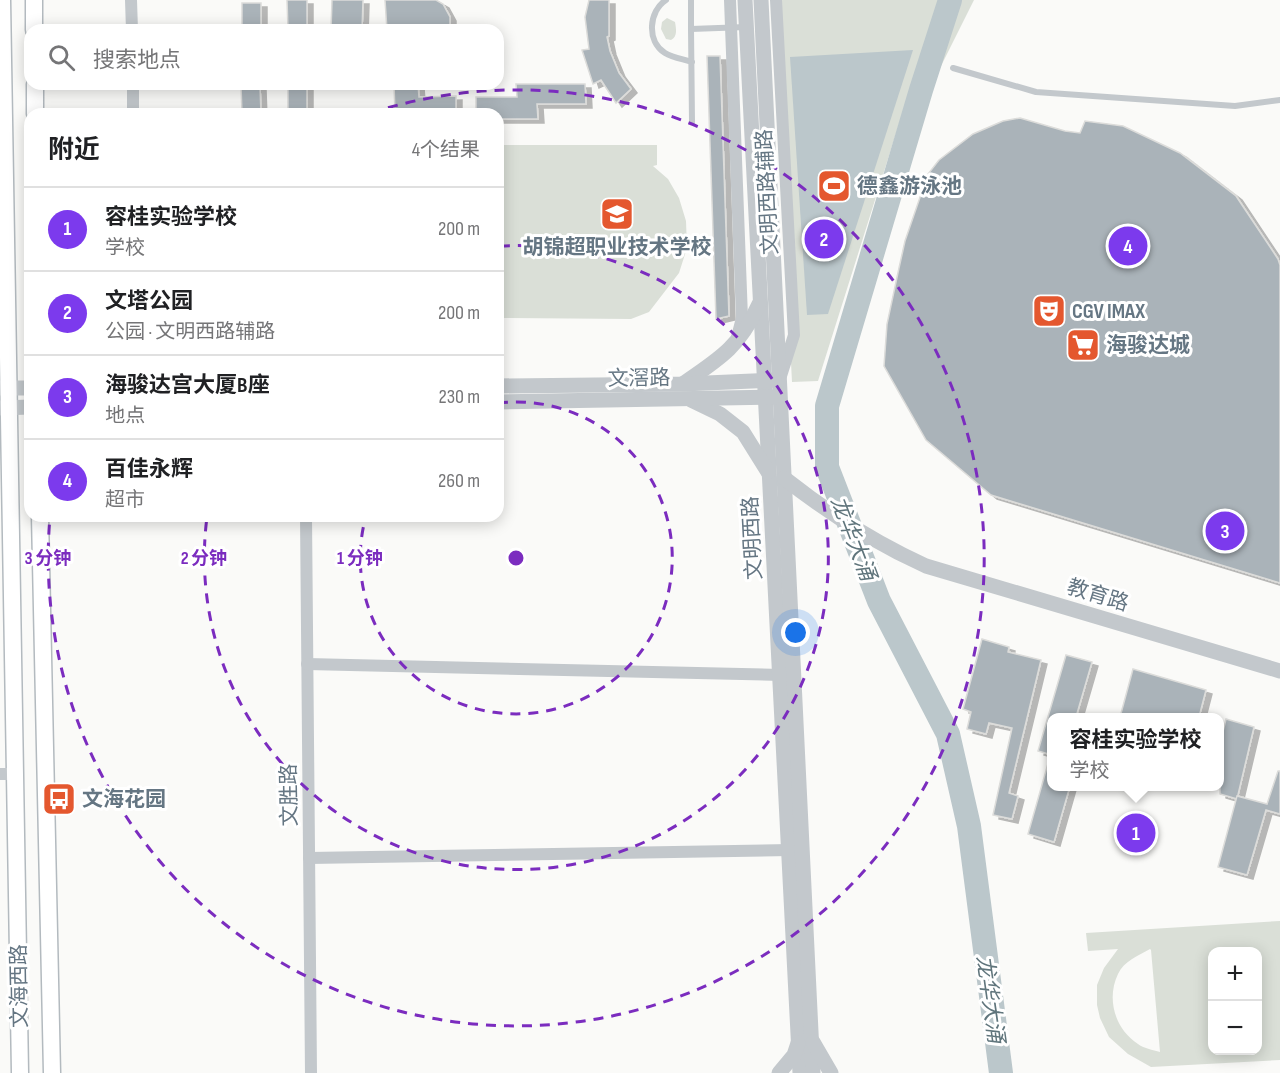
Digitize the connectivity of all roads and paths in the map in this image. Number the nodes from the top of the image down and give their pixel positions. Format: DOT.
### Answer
graph roads {
  1 [pos="2,0"];
  2 [pos="34,0"];
  3 [pos="131,0"];
  4 [pos="666,0"];
  5 [pos="691,0"];
  6 [pos="730,0"];
  7 [pos="745,0"];
  8 [pos="761,0"];
  9 [pos="776,0"];
  10 [pos="34,24"];
  11 [pos="132,24"];
  12 [pos="739,28"];
  13 [pos="691,29"];
  14 [pos="2,44"];
  15 [pos="692,62"];
  16 [pos="953,68"];
  17 [pos="35,90"];
  18 [pos="133,90"];
  19 [pos="1280,100"];
  20 [pos="35,108"];
  21 [pos="133,108"];
  22 [pos="692,122"];
  23 [pos="8,296"];
  24 [pos="760,301"];
  25 [pos="0,324"];
  26 [pos="735,344"];
  27 [pos="764,380"];
  28 [pos="780,380"];
  29 [pos="504,386"];
  30 [pos="5,388"];
  31 [pos="24,388"];
  32 [pos="685,391"];
  33 [pos="765,397"];
  34 [pos="781,398"];
  35 [pos="504,402"];
  36 [pos="4,407"];
  37 [pos="24,407"];
  38 [pos="5,472"];
  39 [pos="776,476"];
  40 [pos="40,522"];
  41 [pos="306,522"];
  42 [pos="307,664"];
  43 [pos="1280,671"];
  44 [pos="781,675"];
  45 [pos="8,774"];
  46 [pos="789,850"];
  47 [pos="309,858"];
  48 [pos="805,1039"];
  49 [pos="20,1073"];
  50 [pos="52,1073"];
  51 [pos="311,1073"];
  52 [pos="779,1073"];
  53 [pos="800,1073"];
  54 [pos="813,1073"];
  55 [pos="831,1073"];
  1 -- 14 [label="main road, 文海西路"];
  2 -- 10 [label="main road"];
  3 -- 11 [label="street"];
  4 -- 15 [label="lane"];
  5 -- 13 [label="lane"];
  6 -- 12 [label="street, 文明西路辅路"];
  7 -- 12 [label="street, 文明西路"];
  8 -- 28 [label="street, 文明西路"];
  9 -- 28 [label="street, 文明西路辅路"];
  12 -- 13 [label="lane"];
  12 -- 24 [label="street, 文明西路"];
  12 -- 26 [label="street, 文明西路辅路"];
  13 -- 15 [label="lane"];
  14 -- 23 [label="main road, 文海西路"];
  15 -- 22 [label="lane"];
  16 -- 19 [label="lane"];
  17 -- 20 [label="main road"];
  18 -- 21 [label="street"];
  23 -- 25 [label="street"];
  23 -- 30 [label="main road, 文海西路"];
  24 -- 26 [label="street"];
  24 -- 27 [label="street, 文明西路"];
  26 -- 32 [label="street"];
  27 -- 28 [label="street, 文滘路"];
  27 -- 32 [label="street, 文滘路"];
  27 -- 33 [label="street, 文明西路"];
  28 -- 34 [label="street, 文明西路"];
  29 -- 32 [label="street, 文滘路"];
  30 -- 31 [label="street"];
  30 -- 36 [label="main road, 文海西路"];
  32 -- 33 [label="street, 文滘路"];
  32 -- 35 [label="street, 文滘路"];
  32 -- 39 [label="street"];
  33 -- 34 [label="street, 文滘路"];
  33 -- 39 [label="street, 文明西路"];
  34 -- 39 [label="street, 文明西路"];
  36 -- 37 [label="street"];
  36 -- 38 [label="main road, 文海西路"];
  38 -- 45 [label="main road, 文海西路"];
  39 -- 43 [label="street, 教育路"];
  39 -- 44 [label="street, 文明西路"];
  39 -- 48 [label="street, 文明西路"];
  40 -- 50 [label="main road, 文海西路"];
  41 -- 42 [label="street, 文胜路"];
  42 -- 44 [label="street"];
  42 -- 47 [label="street, 文胜路"];
  44 -- 46 [label="street, 文明西路"];
  45 -- 49 [label="main road, 文海西路"];
  46 -- 47 [label="street"];
  46 -- 48 [label="street, 文明西路"];
  47 -- 51 [label="street, 文胜路"];
  48 -- 52 [label="street"];
  48 -- 53 [label="street, 文明西路"];
  48 -- 54 [label="street, 文明西路"];
  48 -- 55 [label="street"];
}
